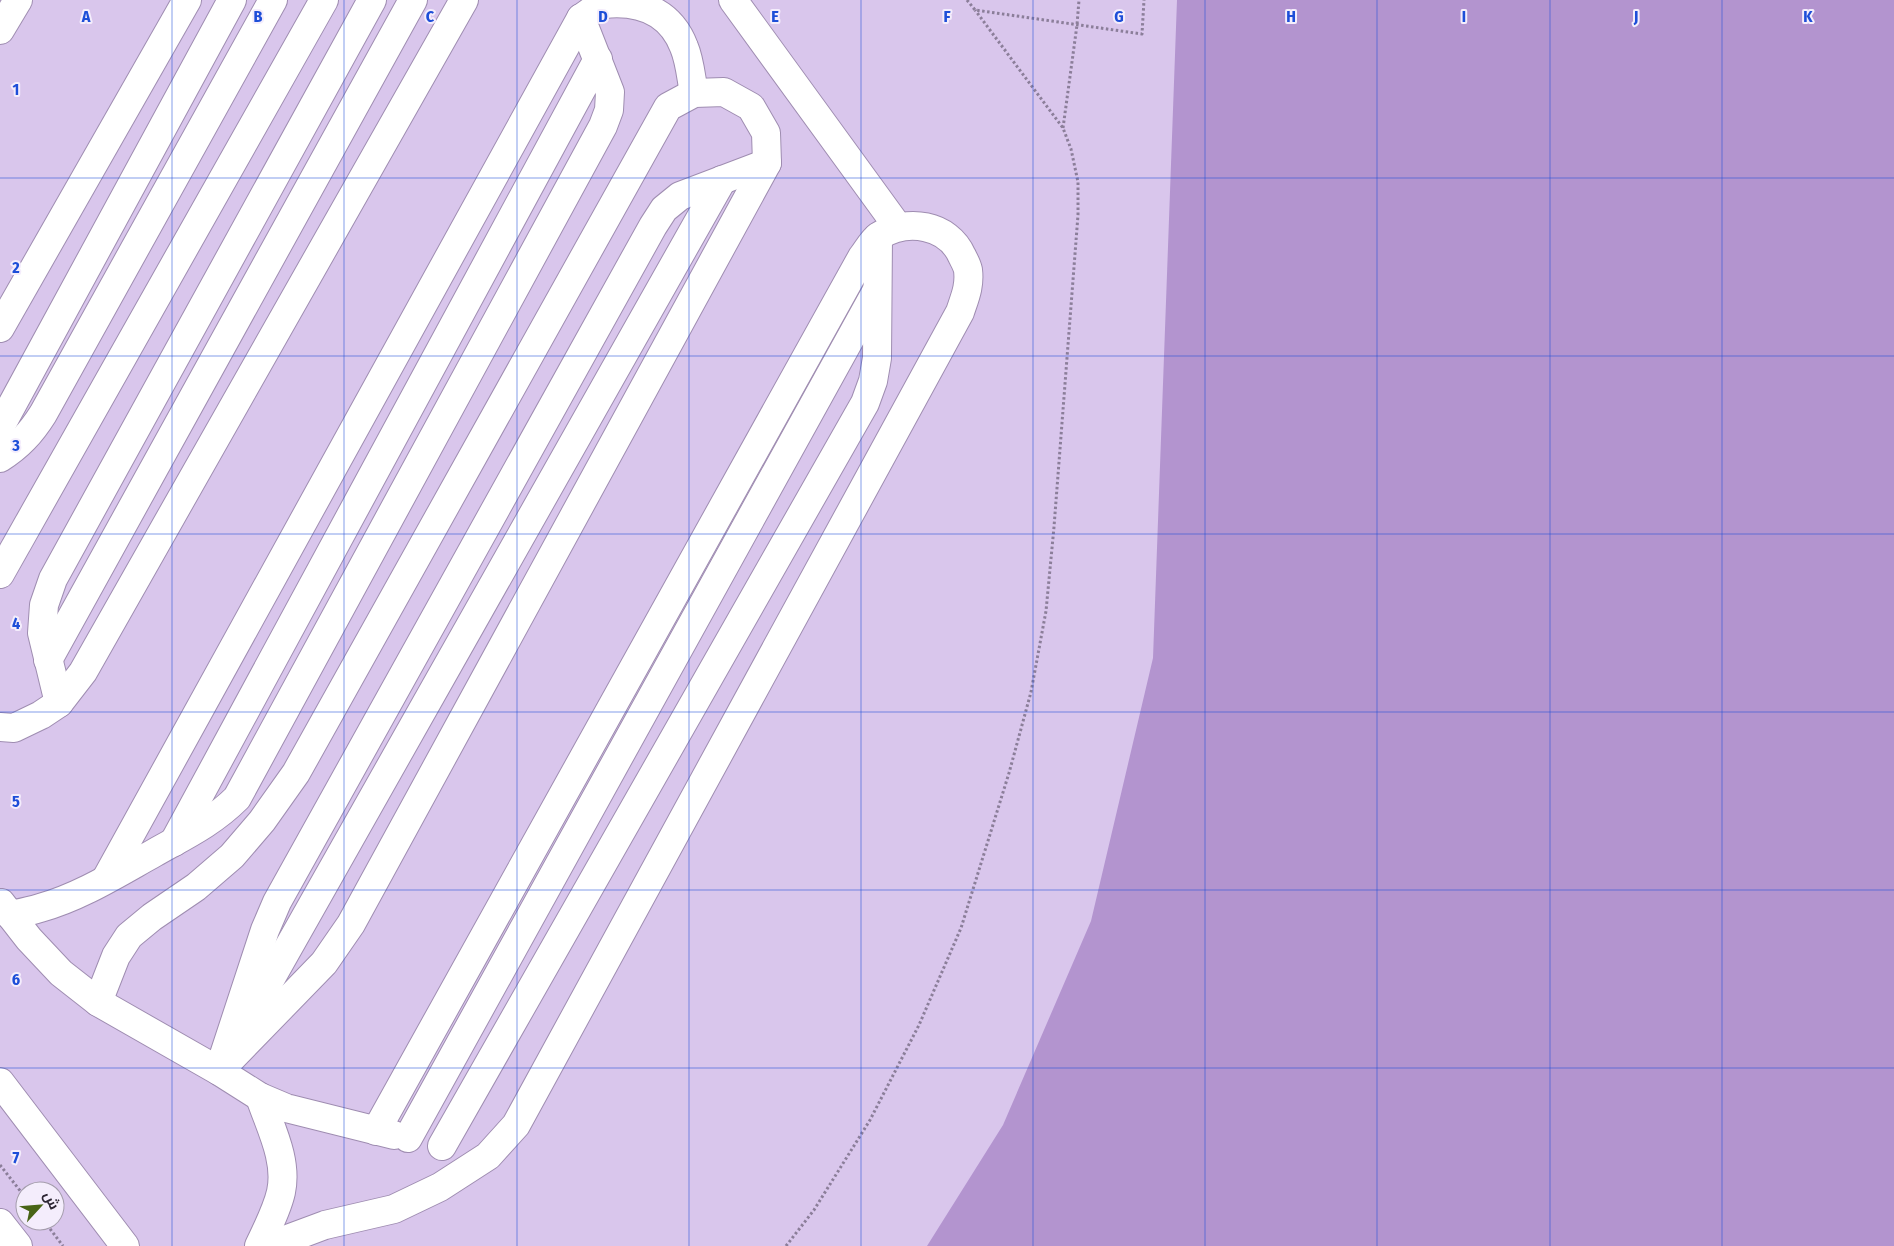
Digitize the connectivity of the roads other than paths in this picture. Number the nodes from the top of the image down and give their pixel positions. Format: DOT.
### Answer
graph roads {
  1 [pos="18,0"];
  2 [pos="187,0"];
  3 [pos="232,0"];
  4 [pos="273,0"];
  5 [pos="324,0"];
  6 [pos="372,0"];
  7 [pos="412,0"];
  8 [pos="464,0"];
  9 [pos="733,0"];
  10 [pos="581,18"];
  11 [pos="0,30"];
  12 [pos="598,59"];
  13 [pos="694,93"];
  14 [pos="767,163"];
  15 [pos="722,180"];
  16 [pos="888,232"];
  17 [pos="877,291"];
  18 [pos="0,328"];
  19 [pos="0,427"];
  20 [pos="0,458"];
  21 [pos="0,574"];
  22 [pos="48,660"];
  23 [pos="59,703"];
  24 [pos="0,727"];
  25 [pos="174,842"];
  26 [pos="106,879"];
  27 [pos="5,908"];
  28 [pos="98,1002"];
  29 [pos="219,1070"];
  30 [pos="0,1082"];
  31 [pos="260,1098"];
  32 [pos="376,1131"];
  33 [pos="408,1138"];
  34 [pos="442,1146"];
  35 [pos="488,1156"];
  36 [pos="0,1223"];
  37 [pos="18,1246"];
  38 [pos="125,1246"];
  39 [pos="259,1246"];
  40 [pos="272,1246"];
  1 -- 11 [label="street"];
  2 -- 18 [label="street"];
  3 -- 19 [label="street"];
  4 -- 20 [label="street"];
  5 -- 21 [label="street"];
  6 -- 22 [label="street"];
  7 -- 22 [label="street"];
  8 -- 23 [label="street"];
  9 -- 16 [label="street"];
  10 -- 12 [label="street"];
  10 -- 13 [label="street"];
  10 -- 26 [label="street"];
  12 -- 25 [label="street"];
  12 -- 25 [label="street"];
  13 -- 14 [label="street"];
  13 -- 28 [label="street"];
  14 -- 15 [label="street"];
  14 -- 29 [label="street"];
  15 -- 29 [label="street"];
  15 -- 29 [label="street"];
  16 -- 17 [label="street"];
  16 -- 32 [label="street"];
  16 -- 35 [label="street"];
  17 -- 33 [label="street"];
  17 -- 34 [label="street"];
  22 -- 23 [label="street"];
  23 -- 24 [label="street"];
  25 -- 26 [label="street"];
  26 -- 27 [label="street"];
  27 -- 28 [label="street"];
  28 -- 29 [label="street"];
  29 -- 31 [label="street"];
  30 -- 38 [label="street"];
  31 -- 32 [label="street"];
  31 -- 39 [label="street"];
  32 -- 33 [label="street"];
  33 -- 34 [label="street"];
  34 -- 35 [label="street"];
  35 -- 40 [label="street"];
  36 -- 37 [label="street"];
}
